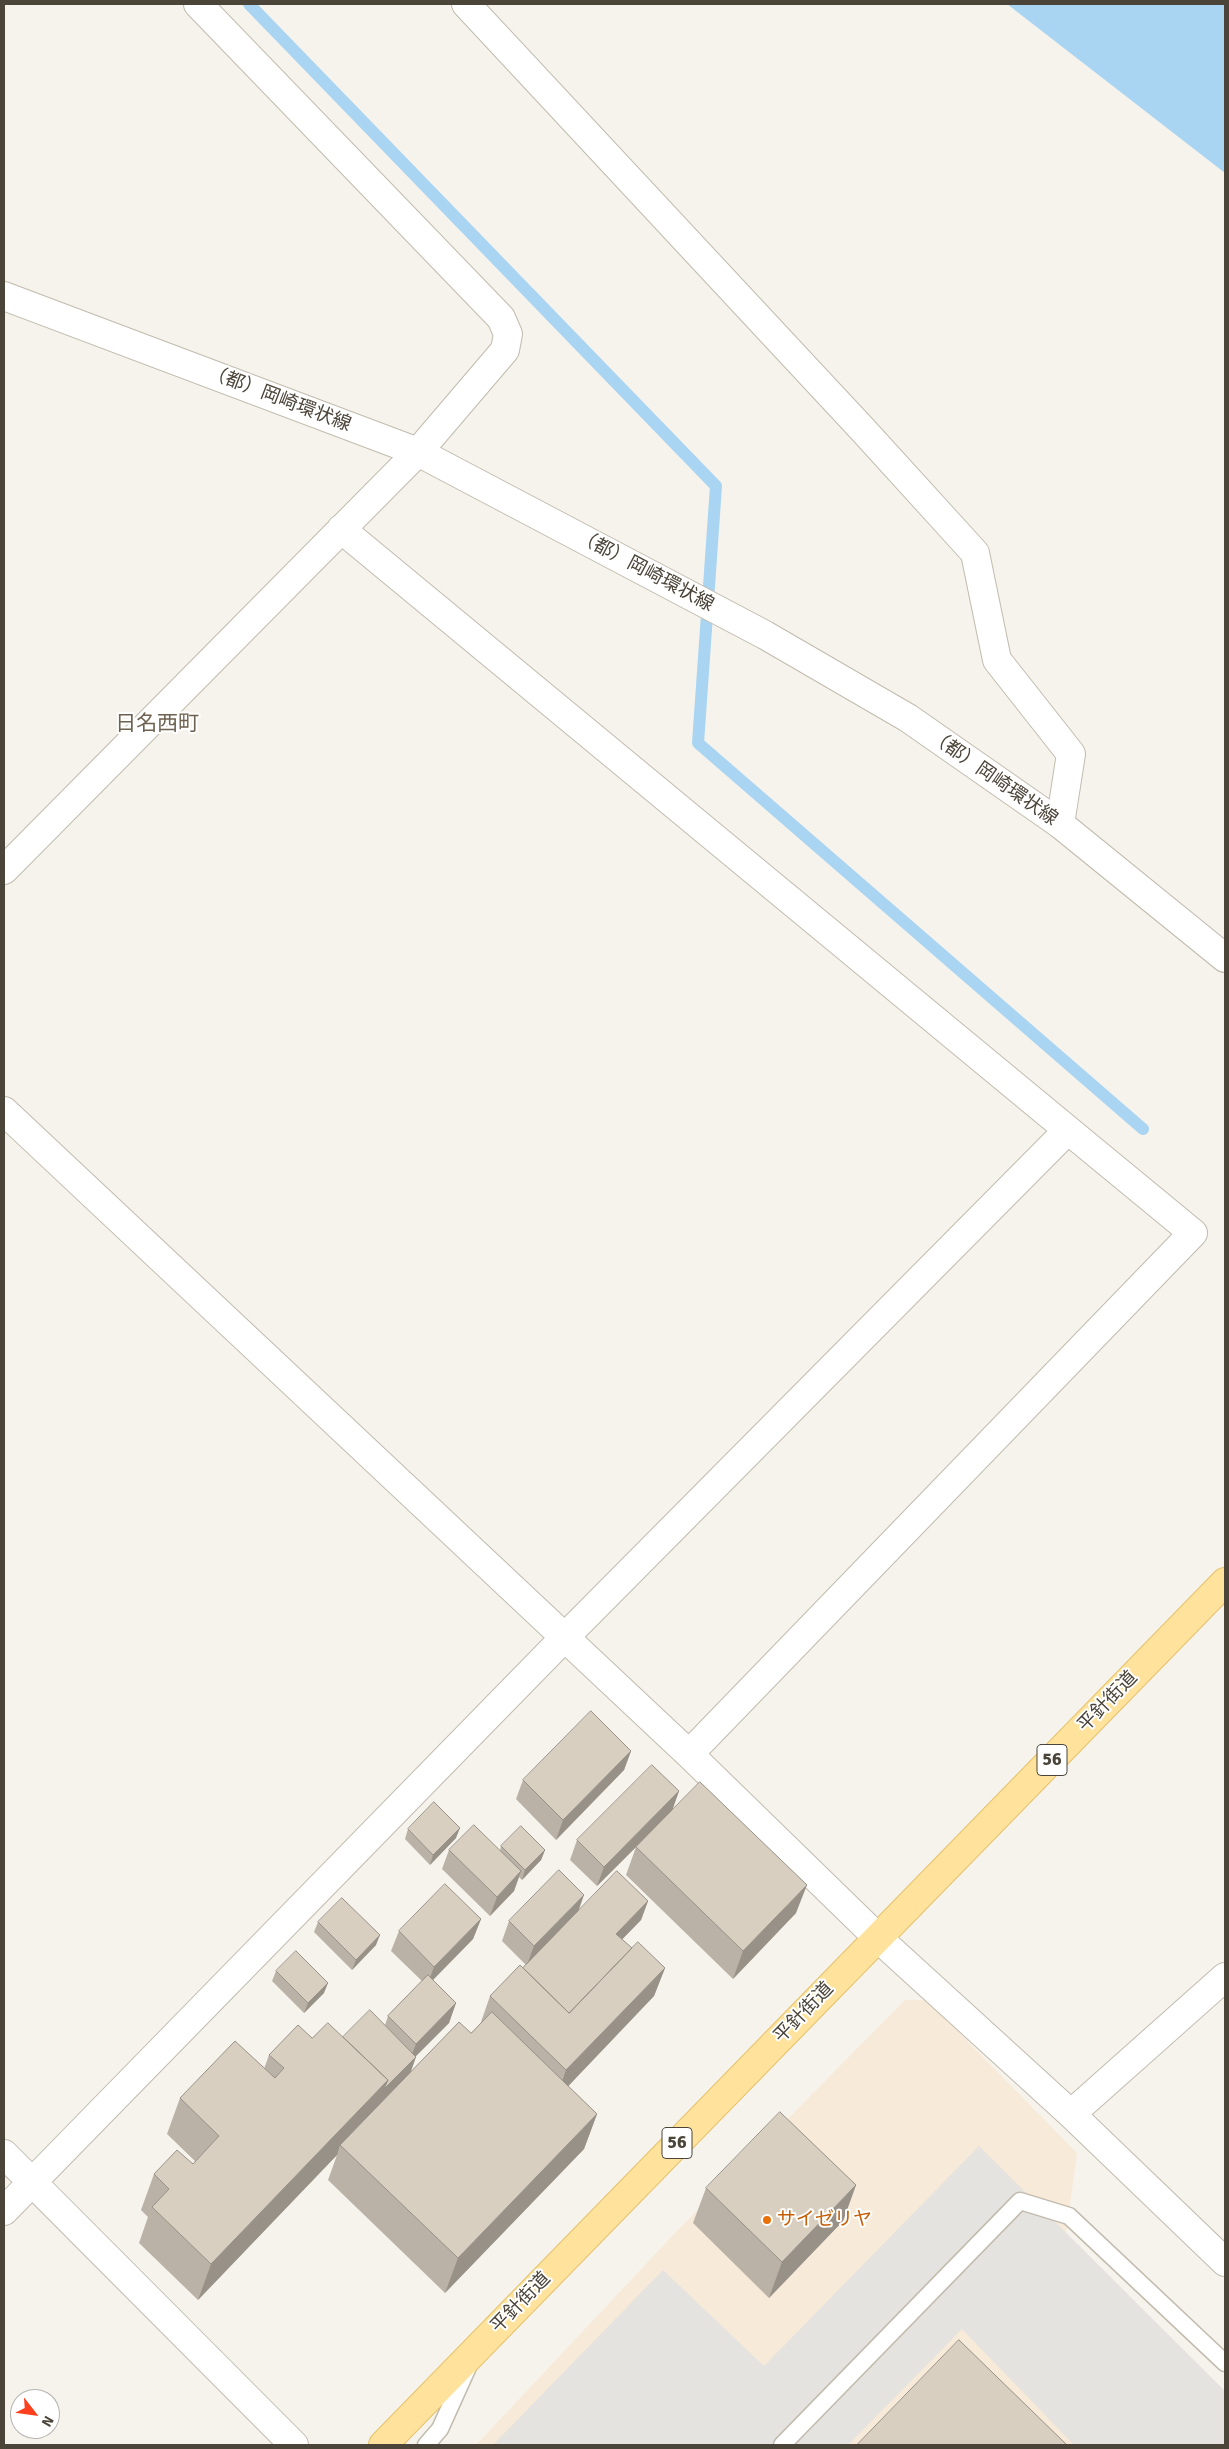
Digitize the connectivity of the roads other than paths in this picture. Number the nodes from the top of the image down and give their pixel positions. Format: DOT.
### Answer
graph roads {
  1 [pos="198,4"];
  2 [pos="466,4"];
  3 [pos="4,296"];
  4 [pos="418,452"];
  5 [pos="341,529"];
  6 [pos="1060,824"];
  7 [pos="4,870"];
  8 [pos="1225,958"];
  9 [pos="4,1111"];
  10 [pos="1068,1130"];
  11 [pos="1225,1582"];
  12 [pos="565,1637"];
  13 [pos="689,1754"];
  14 [pos="878,1938"];
  15 [pos="1225,1977"];
  16 [pos="1070,2114"];
  17 [pos="4,2154"];
  18 [pos="32,2182"];
  19 [pos="4,2211"];
  20 [pos="1225,2262"];
  21 [pos="476,2349"];
  22 [pos="1225,2362"];
  23 [pos="294,2445"];
  24 [pos="383,2445"];
  25 [pos="426,2445"];
  26 [pos="782,2445"];
  1 -- 4 [label="street"];
  2 -- 6 [label="street"];
  3 -- 4 [label="street, （都）岡崎環状線"];
  4 -- 5 [label="street"];
  4 -- 6 [label="street, （都）岡崎環状線"];
  5 -- 7 [label="street"];
  5 -- 10 [label="street"];
  6 -- 8 [label="street, （都）岡崎環状線"];
  9 -- 12 [label="street"];
  10 -- 12 [label="street"];
  10 -- 13 [label="street"];
  11 -- 14 [label="main road, 平針街道 / 56"];
  12 -- 13 [label="street"];
  12 -- 18 [label="street"];
  13 -- 14 [label="street"];
  14 -- 16 [label="street"];
  14 -- 21 [label="main road, 平針街道 / 56"];
  15 -- 16 [label="street"];
  16 -- 20 [label="street"];
  17 -- 18 [label="street"];
  18 -- 19 [label="street"];
  18 -- 23 [label="street"];
  21 -- 24 [label="main road, 平針街道 / 56"];
  21 -- 25 [label="lane"];
  22 -- 26 [label="lane"];
}
